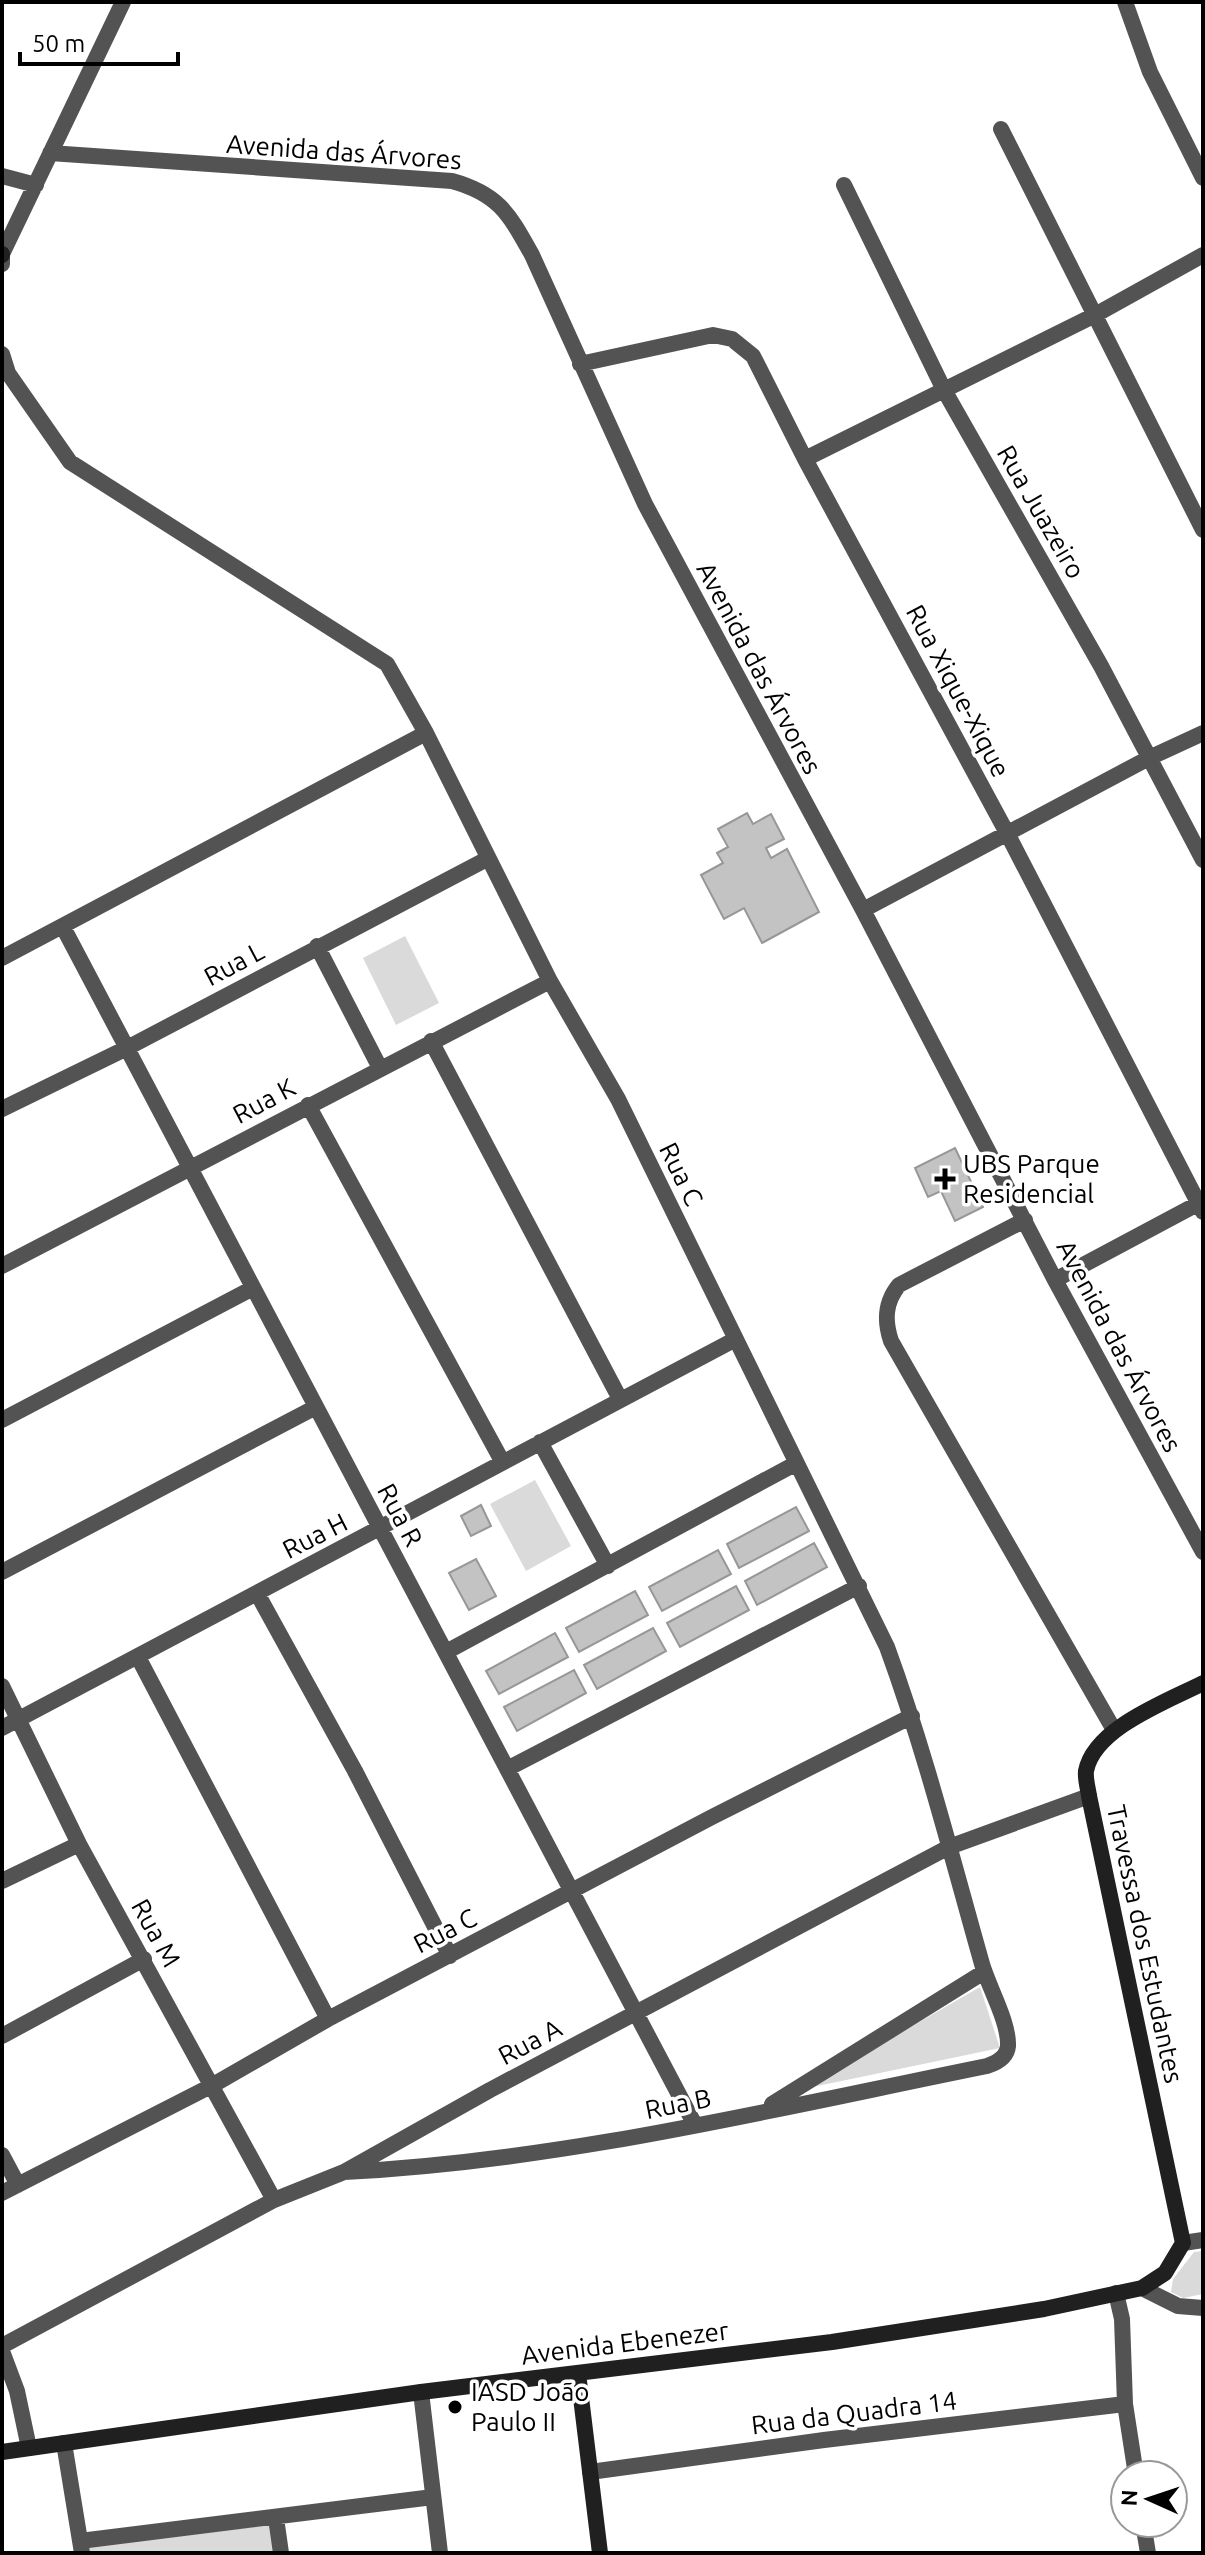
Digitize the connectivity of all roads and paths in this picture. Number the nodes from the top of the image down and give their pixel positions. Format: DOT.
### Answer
graph roads {
  1 [pos="123,2"];
  2 [pos="1125,2"];
  3 [pos="1001,129"];
  4 [pos="50,153"];
  5 [pos="1203,178"];
  6 [pos="5,183"];
  7 [pos="36,185"];
  8 [pos="844,185"];
  9 [pos="2,254"];
  10 [pos="1203,255"];
  11 [pos="2,264"];
  12 [pos="1095,315"];
  13 [pos="2,354"];
  14 [pos="580,364"];
  15 [pos="944,390"];
  16 [pos="805,459"];
  17 [pos="1203,530"];
  18 [pos="426,733"];
  19 [pos="1203,733"];
  20 [pos="1149,758"];
  21 [pos="1007,833"];
  22 [pos="487,859"];
  23 [pos="1203,860"];
  24 [pos="863,910"];
  25 [pos="63,927"];
  26 [pos="317,946"];
  27 [pos="2,958"];
  28 [pos="550,981"];
  29 [pos="431,1041"];
  30 [pos="127,1048"];
  31 [pos="380,1068"];
  32 [pos="308,1105"];
  33 [pos="2,1109"];
  34 [pos="191,1169"];
  35 [pos="1201,1205"];
  36 [pos="1025,1220"];
  37 [pos="2,1266"];
  38 [pos="1055,1280"];
  39 [pos="253,1288"];
  40 [pos="734,1340"];
  41 [pos="620,1399"];
  42 [pos="316,1407"];
  43 [pos="2,1420"];
  44 [pos="540,1442"];
  45 [pos="502,1461"];
  46 [pos="795,1464"];
  47 [pos="381,1529"];
  48 [pos="1203,1552"];
  49 [pos="608,1566"];
  50 [pos="2,1572"];
  51 [pos="859,1586"];
  52 [pos="257,1593"];
  53 [pos="446,1652"];
  54 [pos="138,1657"];
  55 [pos="1203,1683"];
  56 [pos="2,1686"];
  57 [pos="912,1716"];
  58 [pos="20,1720"];
  59 [pos="2,1728"];
  60 [pos="1114,1730"];
  61 [pos="507,1769"];
  62 [pos="1089,1796"];
  63 [pos="79,1844"];
  64 [pos="949,1847"];
  65 [pos="2,1881"];
  66 [pos="572,1892"];
  67 [pos="450,1956"];
  68 [pos="144,1959"];
  69 [pos="984,1972"];
  70 [pos="635,2013"];
  71 [pos="328,2019"];
  72 [pos="2,2036"];
  73 [pos="1008,2046"];
  74 [pos="213,2085"];
  75 [pos="761,2112"];
  76 [pos="695,2125"];
  77 [pos="2,2155"];
  78 [pos="344,2172"];
  79 [pos="18,2185"];
  80 [pos="2,2193"];
  81 [pos="274,2200"];
  82 [pos="1203,2240"];
  83 [pos="1183,2243"];
  84 [pos="1142,2288"];
  85 [pos="1116,2293"];
  86 [pos="1203,2308"];
  87 [pos="2,2348"];
  88 [pos="578,2373"];
  89 [pos="421,2392"];
  90 [pos="1125,2404"];
  91 [pos="64,2443"];
  92 [pos="29,2448"];
  93 [pos="2,2452"];
  94 [pos="1134,2459"];
  95 [pos="590,2472"];
  96 [pos="433,2497"];
  97 [pos="276,2518"];
  98 [pos="81,2547"];
  99 [pos="281,2553"];
  100 [pos="440,2553"];
  101 [pos="600,2553"];
  1 -- 4 [label="street"];
  2 -- 5 [label="street"];
  3 -- 12 [label="street"];
  4 -- 7 [label="street"];
  4 -- 14 [label="street, Avenida das Árvores"];
  6 -- 7 [label="street"];
  7 -- 9 [label="street"];
  8 -- 15 [label="street, Rua Juazeiro"];
  9 -- 11 [label="street"];
  10 -- 12 [label="street"];
  12 -- 15 [label="street"];
  12 -- 17 [label="street"];
  13 -- 18 [label="street, Rua C"];
  14 -- 16 [label="street, Rua Xique-Xique"];
  14 -- 24 [label="street, Avenida das Árvores"];
  15 -- 16 [label="street"];
  15 -- 20 [label="street, Rua Juazeiro"];
  16 -- 21 [label="street, Rua Xique-Xique"];
  18 -- 22 [label="street, Rua C"];
  18 -- 25 [label="street"];
  19 -- 20 [label="street"];
  20 -- 21 [label="street"];
  20 -- 23 [label="street, Rua Juazeiro"];
  21 -- 24 [label="street"];
  21 -- 35 [label="street, Rua Xique-Xique"];
  22 -- 26 [label="street, Rua L"];
  22 -- 28 [label="street, Rua C"];
  24 -- 36 [label="street, Avenida das Árvores"];
  25 -- 27 [label="street"];
  25 -- 30 [label="street, Rua R"];
  26 -- 30 [label="street, Rua L"];
  26 -- 31 [label="street"];
  28 -- 29 [label="street, Rua K"];
  28 -- 40 [label="street, Rua C"];
  29 -- 31 [label="street, Rua K"];
  29 -- 41 [label="street"];
  30 -- 33 [label="street, Rua L"];
  30 -- 34 [label="street, Rua R"];
  31 -- 32 [label="street, Rua K"];
  32 -- 34 [label="street, Rua K"];
  32 -- 45 [label="street"];
  34 -- 37 [label="street, Rua K"];
  34 -- 39 [label="street, Rua R"];
  35 -- 38 [label="street"];
  36 -- 38 [label="street, Avenida das Árvores"];
  36 -- 60 [label="street"];
  38 -- 48 [label="street, Avenida das Árvores"];
  39 -- 42 [label="street, Rua R"];
  39 -- 43 [label="street"];
  40 -- 41 [label="street, Rua H"];
  40 -- 46 [label="street, Rua C"];
  41 -- 44 [label="street, Rua H"];
  42 -- 47 [label="street, Rua R"];
  42 -- 50 [label="street"];
  44 -- 45 [label="street, Rua H"];
  44 -- 49 [label="street"];
  45 -- 47 [label="street, Rua H"];
  46 -- 49 [label="street"];
  46 -- 51 [label="street, Rua C"];
  47 -- 52 [label="street, Rua H"];
  47 -- 53 [label="street, Rua R"];
  49 -- 53 [label="street"];
  51 -- 57 [label="street, Rua C"];
  51 -- 61 [label="street"];
  52 -- 54 [label="street, Rua H"];
  52 -- 67 [label="street"];
  53 -- 61 [label="street, Rua R"];
  54 -- 58 [label="street, Rua H"];
  54 -- 71 [label="street"];
  55 -- 60 [label="street"];
  56 -- 58 [label="street, Rua M"];
  57 -- 64 [label="street, Rua C"];
  57 -- 66 [label="street, Rua C"];
  58 -- 59 [label="street, Rua H"];
  58 -- 63 [label="street, Rua M"];
  60 -- 62 [label="street, Travessa dos Estudantes"];
  61 -- 66 [label="street, Rua R"];
  62 -- 64 [label="street, Rua A"];
  62 -- 83 [label="street, Travessa dos Estudantes"];
  63 -- 65 [label="street"];
  63 -- 68 [label="street, Rua M"];
  64 -- 69 [label="street, Rua C"];
  64 -- 70 [label="street, Rua A"];
  66 -- 67 [label="street, Rua C"];
  66 -- 70 [label="street, Rua R"];
  67 -- 71 [label="street, Rua C"];
  68 -- 72 [label="street"];
  68 -- 74 [label="street, Rua M"];
  69 -- 73 [label="street, Rua C"];
  69 -- 75 [label="street"];
  70 -- 76 [label="street, Rua R"];
  70 -- 78 [label="street, Rua A"];
  71 -- 74 [label="street, Rua C"];
  73 -- 75 [label="street, Rua B"];
  74 -- 79 [label="street, Rua C"];
  74 -- 81 [label="street, Rua M"];
  75 -- 76 [label="street, Rua B"];
  76 -- 78 [label="street, Rua B"];
  77 -- 79 [label="street"];
  78 -- 81 [label="street, Rua A"];
  79 -- 80 [label="street, Rua C"];
  81 -- 87 [label="street, Rua A"];
  82 -- 83 [label="street"];
  83 -- 84 [label="street"];
  84 -- 85 [label="street, Avenida Ebenezer"];
  84 -- 86 [label="street"];
  85 -- 88 [label="street, Avenida Ebenezer"];
  85 -- 90 [label="street"];
  87 -- 92 [label="street"];
  88 -- 89 [label="street, Avenida Ebenezer"];
  88 -- 95 [label="street"];
  89 -- 91 [label="street, Avenida Ebenezer"];
  89 -- 96 [label="street"];
  90 -- 94 [label="street"];
  90 -- 95 [label="street, Rua da Quadra 14"];
  91 -- 92 [label="street, Avenida Ebenezer"];
  91 -- 98 [label="street"];
  92 -- 93 [label="street, Avenida Ebenezer"];
  95 -- 101 [label="street"];
  96 -- 97 [label="street"];
  96 -- 100 [label="street"];
  97 -- 98 [label="street"];
  97 -- 99 [label="street"];
}
